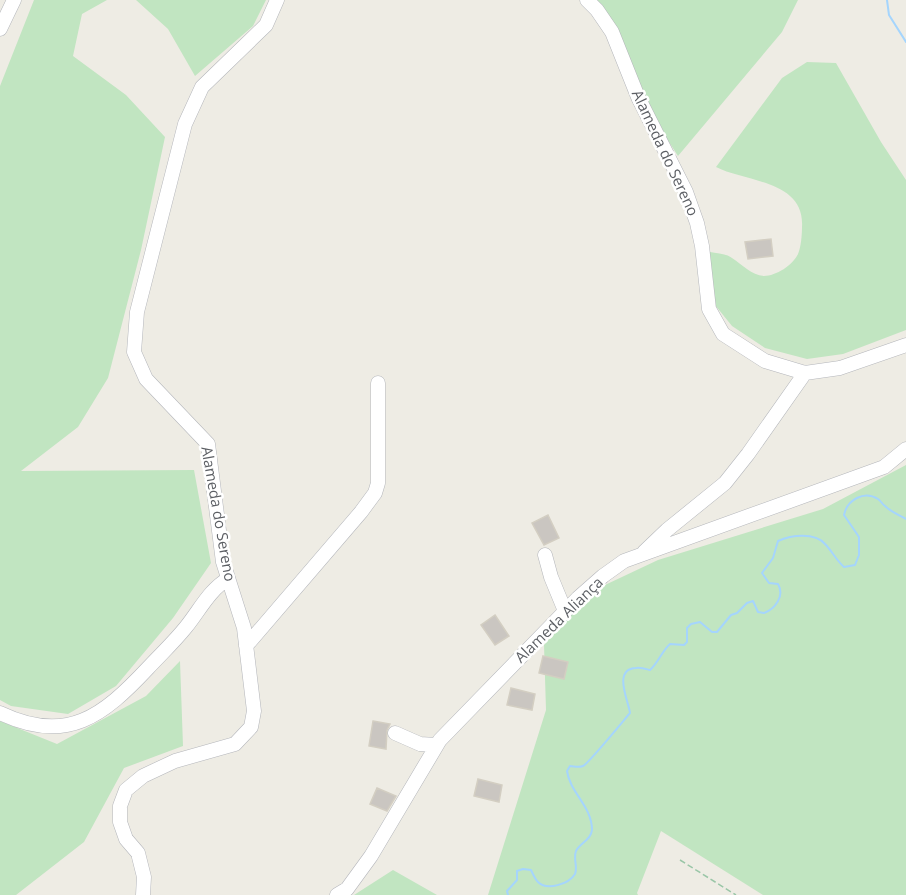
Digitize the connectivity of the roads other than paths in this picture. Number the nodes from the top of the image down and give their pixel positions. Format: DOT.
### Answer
graph roads {
  1 [pos="14,0"];
  2 [pos="278,0"];
  3 [pos="586,0"];
  4 [pos="0,29"];
  5 [pos="906,345"];
  6 [pos="805,373"];
  7 [pos="378,383"];
  8 [pos="906,449"];
  9 [pos="545,555"];
  10 [pos="640,555"];
  11 [pos="228,579"];
  12 [pos="565,611"];
  13 [pos="246,646"];
  14 [pos="0,712"];
  15 [pos="395,733"];
  16 [pos="436,745"];
  17 [pos="143,895"];
  18 [pos="337,895"];
  1 -- 4 [label="street"];
  2 -- 11 [label="street, Alameda do Sereno"];
  3 -- 6 [label="street, Alameda do Sereno"];
  5 -- 6 [label="street, Alameda do Sereno"];
  6 -- 10 [label="street"];
  7 -- 13 [label="street"];
  8 -- 10 [label="street, Alameda Aliança"];
  9 -- 12 [label="street"];
  10 -- 12 [label="street, Alameda Aliança"];
  11 -- 13 [label="street, Alameda do Sereno"];
  11 -- 14 [label="street"];
  12 -- 16 [label="street, Alameda Aliança"];
  13 -- 17 [label="street, Alameda do Sereno"];
  15 -- 16 [label="street"];
  16 -- 18 [label="street, Alameda Aliança"];
}
